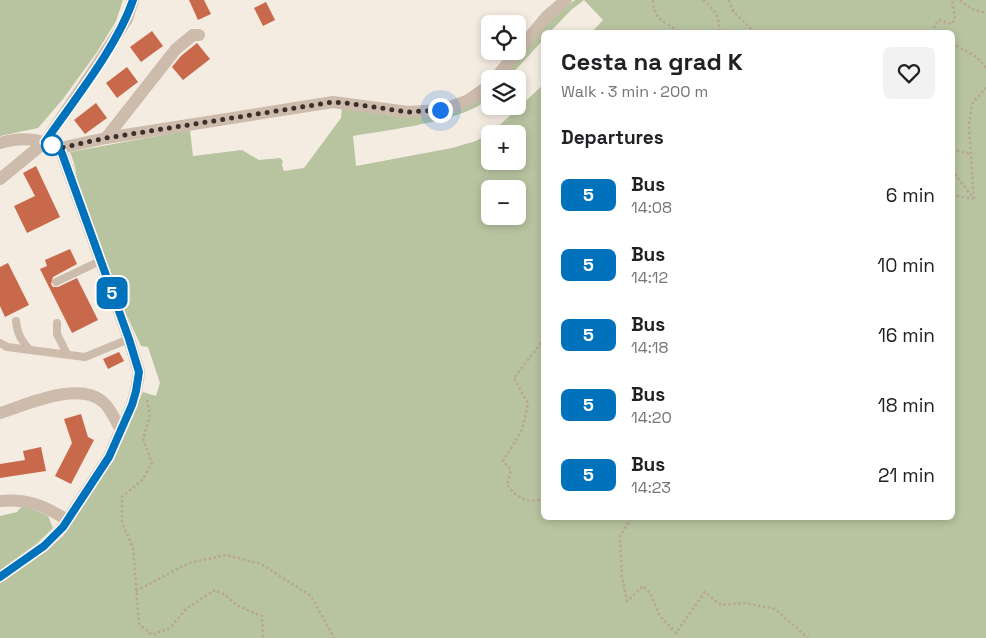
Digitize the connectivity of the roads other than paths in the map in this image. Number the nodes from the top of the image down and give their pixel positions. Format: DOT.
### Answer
graph roads {
  1 [pos="133,0"];
  2 [pos="566,0"];
  3 [pos="199,35"];
  4 [pos="526,40"];
  5 [pos="481,91"];
  6 [pos="106,138"];
  7 [pos="45,142"];
  8 [pos="0,143"];
  9 [pos="60,148"];
  10 [pos="0,179"];
  11 [pos="100,260"];
  12 [pos="56,282"];
  13 [pos="16,321"];
  14 [pos="57,323"];
  15 [pos="129,339"];
  16 [pos="0,343"];
  17 [pos="29,349"];
  18 [pos="67,354"];
  19 [pos="0,413"];
  20 [pos="121,430"];
  21 [pos="0,501"];
  22 [pos="68,520"];
  23 [pos="0,577"];
  1 -- 7 [label="street"];
  2 -- 4 [label="street"];
  3 -- 6 [label="street"];
  5 -- 6 [label="street"];
  6 -- 9 [label="street"];
  7 -- 8 [label="street"];
  7 -- 9 [label="street"];
  7 -- 10 [label="street"];
  9 -- 11 [label="street"];
  11 -- 12 [label="lane"];
  11 -- 15 [label="street"];
  13 -- 17 [label="lane"];
  14 -- 18 [label="lane"];
  15 -- 18 [label="lane"];
  15 -- 20 [label="street"];
  16 -- 17 [label="lane"];
  17 -- 18 [label="lane"];
  19 -- 20 [label="street"];
  20 -- 22 [label="street"];
  21 -- 22 [label="street"];
  22 -- 23 [label="street"];
}
